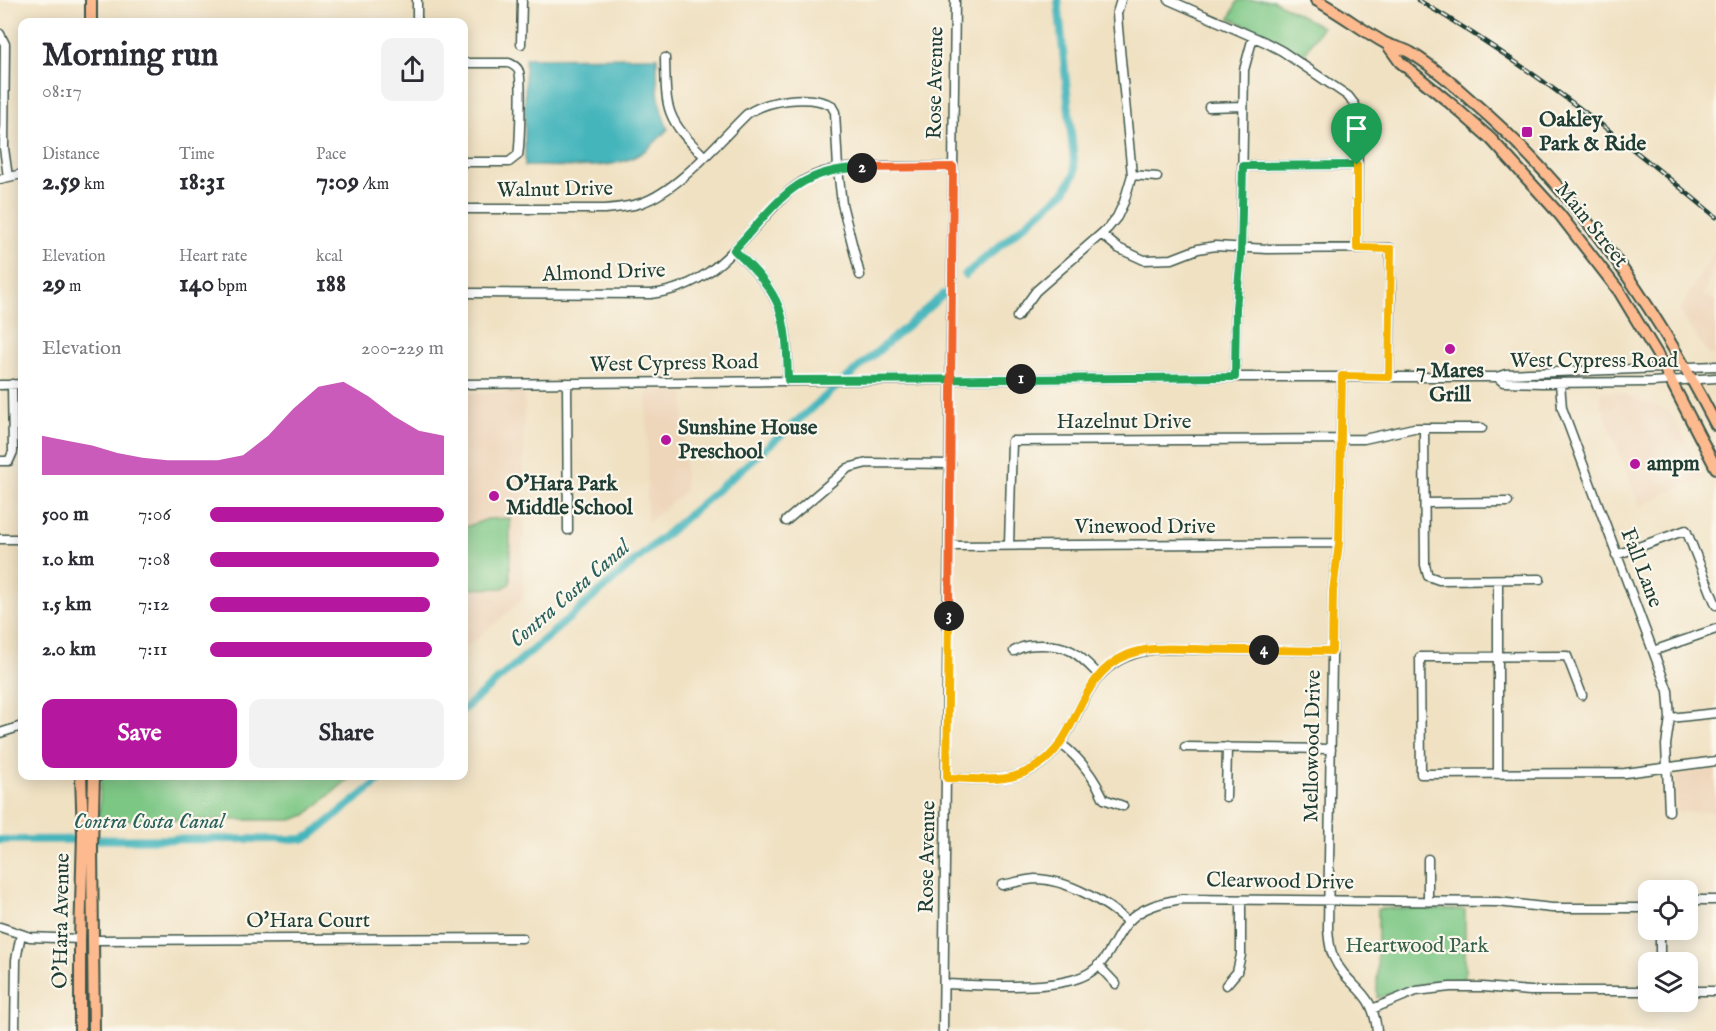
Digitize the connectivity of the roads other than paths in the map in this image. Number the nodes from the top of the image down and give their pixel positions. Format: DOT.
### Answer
graph roads {
  1 [pos="91,0"];
  2 [pos="417,0"];
  3 [pos="522,0"];
  4 [pos="955,0"];
  5 [pos="1121,0"];
  6 [pos="1169,0"];
  7 [pos="1316,0"];
  8 [pos="91,18"];
  9 [pos="417,18"];
  10 [pos="0,34"];
  11 [pos="1253,37"];
  12 [pos="521,44"];
  13 [pos="1387,44"];
  14 [pos="665,58"];
  15 [pos="468,63"];
  16 [pos="1243,106"];
  17 [pos="1209,107"];
  18 [pos="704,156"];
  19 [pos="468,162"];
  20 [pos="1357,165"];
  21 [pos="1243,166"];
  22 [pos="953,167"];
  23 [pos="838,169"];
  24 [pos="1132,175"];
  25 [pos="1157,177"];
  26 [pos="4,178"];
  27 [pos="468,209"];
  28 [pos="1101,234"];
  29 [pos="1241,247"];
  30 [pos="1357,248"];
  31 [pos="734,250"];
  32 [pos="860,275"];
  33 [pos="468,294"];
  34 [pos="1017,317"];
  35 [pos="1716,366"];
  36 [pos="1684,367"];
  37 [pos="1665,369"];
  38 [pos="1342,376"];
  39 [pos="1235,377"];
  40 [pos="1389,377"];
  41 [pos="1497,377"];
  42 [pos="1716,378"];
  43 [pos="1691,379"];
  44 [pos="788,380"];
  45 [pos="951,380"];
  46 [pos="1671,380"];
  47 [pos="567,383"];
  48 [pos="1560,383"];
  49 [pos="12,384"];
  50 [pos="18,384"];
  51 [pos="468,384"];
  52 [pos="0,385"];
  53 [pos="1716,425"];
  54 [pos="1424,428"];
  55 [pos="1482,428"];
  56 [pos="1341,439"];
  57 [pos="0,461"];
  58 [pos="951,464"];
  59 [pos="1716,468"];
  60 [pos="1508,502"];
  61 [pos="1425,503"];
  62 [pos="786,520"];
  63 [pos="568,530"];
  64 [pos="0,539"];
  65 [pos="18,539"];
  66 [pos="1339,543"];
  67 [pos="1010,545"];
  68 [pos="950,546"];
  69 [pos="1616,555"];
  70 [pos="1540,579"];
  71 [pos="1498,580"];
  72 [pos="1716,605"];
  73 [pos="1716,629"];
  74 [pos="1014,651"];
  75 [pos="1332,651"];
  76 [pos="1653,651"];
  77 [pos="1498,657"];
  78 [pos="1099,675"];
  79 [pos="1582,695"];
  80 [pos="1716,713"];
  81 [pos="1670,718"];
  82 [pos="18,727"];
  83 [pos="0,733"];
  84 [pos="1061,744"];
  85 [pos="1185,747"];
  86 [pos="1227,747"];
  87 [pos="1331,749"];
  88 [pos="1716,761"];
  89 [pos="1668,768"];
  90 [pos="1498,774"];
  91 [pos="947,778"];
  92 [pos="81,780"];
  93 [pos="94,780"];
  94 [pos="1226,797"];
  95 [pos="1123,806"];
  96 [pos="1669,811"];
  97 [pos="88,839"];
  98 [pos="1428,859"];
  99 [pos="1002,885"];
  100 [pos="1241,900"];
  101 [pos="1698,900"];
  102 [pos="1716,900"];
  103 [pos="1328,901"];
  104 [pos="1428,902"];
  105 [pos="1638,908"];
  106 [pos="1128,922"];
  107 [pos="0,927"];
  108 [pos="21,934"];
  109 [pos="522,938"];
  110 [pos="80,939"];
  111 [pos="94,940"];
  112 [pos="1098,965"];
  113 [pos="944,984"];
  114 [pos="1116,984"];
  115 [pos="1226,985"];
  116 [pos="1638,991"];
  117 [pos="1698,991"];
  118 [pos="1716,991"];
  119 [pos="1372,1009"];
  120 [pos="15,1031"];
  121 [pos="80,1031"];
  122 [pos="94,1031"];
  123 [pos="943,1031"];
  124 [pos="1377,1031"];
  1 -- 8 [label="main road"];
  2 -- 9 [label="street"];
  3 -- 12 [label="street"];
  4 -- 22 [label="street, Rose Avenue"];
  5 -- 24 [label="street"];
  6 -- 11 [label="street"];
  7 -- 13 [label="main road, Main Street"];
  10 -- 26 [label="street"];
  11 -- 16 [label="street"];
  11 -- 20 [label="street"];
  13 -- 36 [label="main road, Main Street"];
  13 -- 37 [label="main road, Main Street"];
  14 -- 18 [label="street"];
  15 -- 19 [label="street"];
  16 -- 17 [label="street"];
  16 -- 21 [label="street"];
  18 -- 23 [label="street, Walnut Drive"];
  18 -- 27 [label="street, Walnut Drive"];
  20 -- 21 [label="street"];
  20 -- 30 [label="street"];
  21 -- 29 [label="street"];
  22 -- 23 [label="street, Almond Drive"];
  22 -- 45 [label="street, Rose Avenue"];
  23 -- 31 [label="street, Almond Drive"];
  23 -- 32 [label="street"];
  24 -- 25 [label="street"];
  24 -- 28 [label="street"];
  28 -- 29 [label="street"];
  28 -- 34 [label="street"];
  29 -- 30 [label="street"];
  29 -- 39 [label="street"];
  30 -- 40 [label="street"];
  31 -- 33 [label="street, Almond Drive"];
  31 -- 44 [label="street"];
  35 -- 36 [label="street, West Cypress Road"];
  36 -- 37 [label="street, West Cypress Road"];
  36 -- 43 [label="main road, Main Street"];
  37 -- 41 [label="street, West Cypress Road"];
  37 -- 46 [label="main road, Main Street"];
  38 -- 39 [label="street, West Cypress Road"];
  38 -- 40 [label="street, West Cypress Road"];
  38 -- 56 [label="street, Mellowood Drive"];
  39 -- 45 [label="street, West Cypress Road"];
  40 -- 41 [label="street, West Cypress Road"];
  41 -- 48 [label="street, West Cypress Road"];
  42 -- 43 [label="street, West Cypress Road"];
  43 -- 46 [label="street, West Cypress Road"];
  43 -- 53 [label="main road, Main Street"];
  44 -- 45 [label="street, West Cypress Road"];
  44 -- 47 [label="street, West Cypress Road"];
  45 -- 58 [label="street, Rose Avenue"];
  46 -- 48 [label="street, West Cypress Road"];
  46 -- 59 [label="main road, Main Street"];
  47 -- 51 [label="street, West Cypress Road"];
  47 -- 63 [label="street"];
  48 -- 69 [label="street, Fall Lane"];
  49 -- 50 [label="street"];
  49 -- 52 [label="street"];
  49 -- 57 [label="street"];
  54 -- 55 [label="street"];
  54 -- 56 [label="street"];
  54 -- 61 [label="street"];
  56 -- 66 [label="street, Mellowood Drive"];
  56 -- 67 [label="street, Hazelnut Drive"];
  58 -- 62 [label="street"];
  58 -- 68 [label="street, Rose Avenue"];
  60 -- 61 [label="street"];
  61 -- 71 [label="street"];
  64 -- 65 [label="street"];
  66 -- 67 [label="street, Vinewood Drive"];
  66 -- 75 [label="street, Mellowood Drive"];
  67 -- 68 [label="street, Vinewood Drive"];
  68 -- 91 [label="street, Rose Avenue"];
  69 -- 72 [label="street"];
  69 -- 76 [label="street, Fall Lane"];
  70 -- 71 [label="street"];
  71 -- 77 [label="street"];
  73 -- 76 [label="street"];
  74 -- 78 [label="street"];
  75 -- 78 [label="street"];
  75 -- 87 [label="street, Mellowood Drive"];
  76 -- 81 [label="street, Fall Lane"];
  77 -- 79 [label="street"];
  77 -- 90 [label="street"];
  77 -- 90 [label="street"];
  78 -- 84 [label="street"];
  80 -- 81 [label="street"];
  81 -- 89 [label="street, Fall Lane"];
  82 -- 83 [label="street"];
  84 -- 91 [label="street"];
  84 -- 95 [label="street"];
  85 -- 86 [label="street"];
  86 -- 87 [label="street"];
  86 -- 94 [label="street"];
  87 -- 103 [label="street, Mellowood Drive"];
  88 -- 89 [label="street"];
  89 -- 90 [label="street"];
  89 -- 96 [label="street, Fall Lane"];
  91 -- 113 [label="street, Rose Avenue"];
  92 -- 97 [label="main road, O'Hara Avenue"];
  93 -- 97 [label="main road, O'Hara Avenue"];
  97 -- 110 [label="main road, O'Hara Avenue"];
  97 -- 111 [label="main road, O'Hara Avenue"];
  98 -- 104 [label="street"];
  99 -- 106 [label="street"];
  100 -- 103 [label="street, Clearwood Drive"];
  100 -- 106 [label="street, Clearwood Drive"];
  100 -- 115 [label="street"];
  101 -- 102 [label="street"];
  103 -- 104 [label="street, Clearwood Drive"];
  103 -- 119 [label="street, Mellowood Drive"];
  104 -- 105 [label="street, Clearwood Drive"];
  106 -- 112 [label="street, Clearwood Drive"];
  107 -- 108 [label="street"];
  108 -- 110 [label="street"];
  108 -- 120 [label="street"];
  109 -- 111 [label="street, O'Hara Court"];
  110 -- 121 [label="main road, O'Hara Avenue"];
  111 -- 122 [label="main road, O'Hara Avenue"];
  112 -- 113 [label="street, Clearwood Drive"];
  112 -- 114 [label="street"];
  113 -- 123 [label="street, Rose Avenue"];
  116 -- 119 [label="street"];
  117 -- 118 [label="street"];
  119 -- 124 [label="street, Mellowood Drive"];
}
